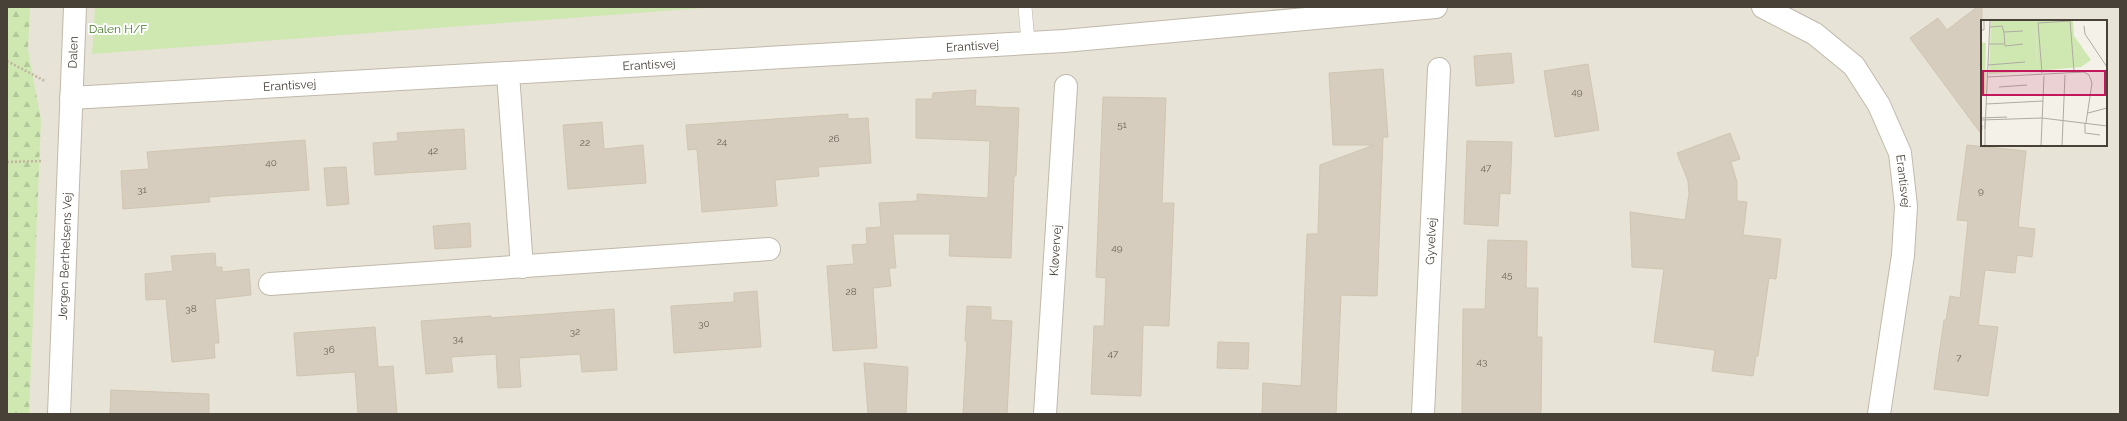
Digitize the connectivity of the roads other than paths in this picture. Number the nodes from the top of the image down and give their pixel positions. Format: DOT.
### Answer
graph roads {
  1 [pos="75,7"];
  2 [pos="1025,7"];
  3 [pos="1436,7"];
  4 [pos="1763,7"];
  5 [pos="1028,42"];
  6 [pos="1439,69"];
  7 [pos="508,74"];
  8 [pos="1066,86"];
  9 [pos="71,98"];
  10 [pos="769,249"];
  11 [pos="522,266"];
  12 [pos="270,284"];
  13 [pos="59,414"];
  14 [pos="1045,414"];
  15 [pos="1423,414"];
  16 [pos="1879,414"];
  1 -- 9 [label="street, Dalen"];
  2 -- 5 [label="lane"];
  3 -- 5 [label="street, Erantisvej"];
  4 -- 16 [label="street, Erantisvej"];
  5 -- 7 [label="street, Erantisvej"];
  6 -- 15 [label="street, Gyvelvej"];
  7 -- 9 [label="street, Erantisvej"];
  7 -- 11 [label="street"];
  8 -- 14 [label="street, Kløvervej"];
  9 -- 13 [label="street, Jørgen Berthelsens Vej"];
  10 -- 11 [label="street"];
  11 -- 12 [label="street"];
}
